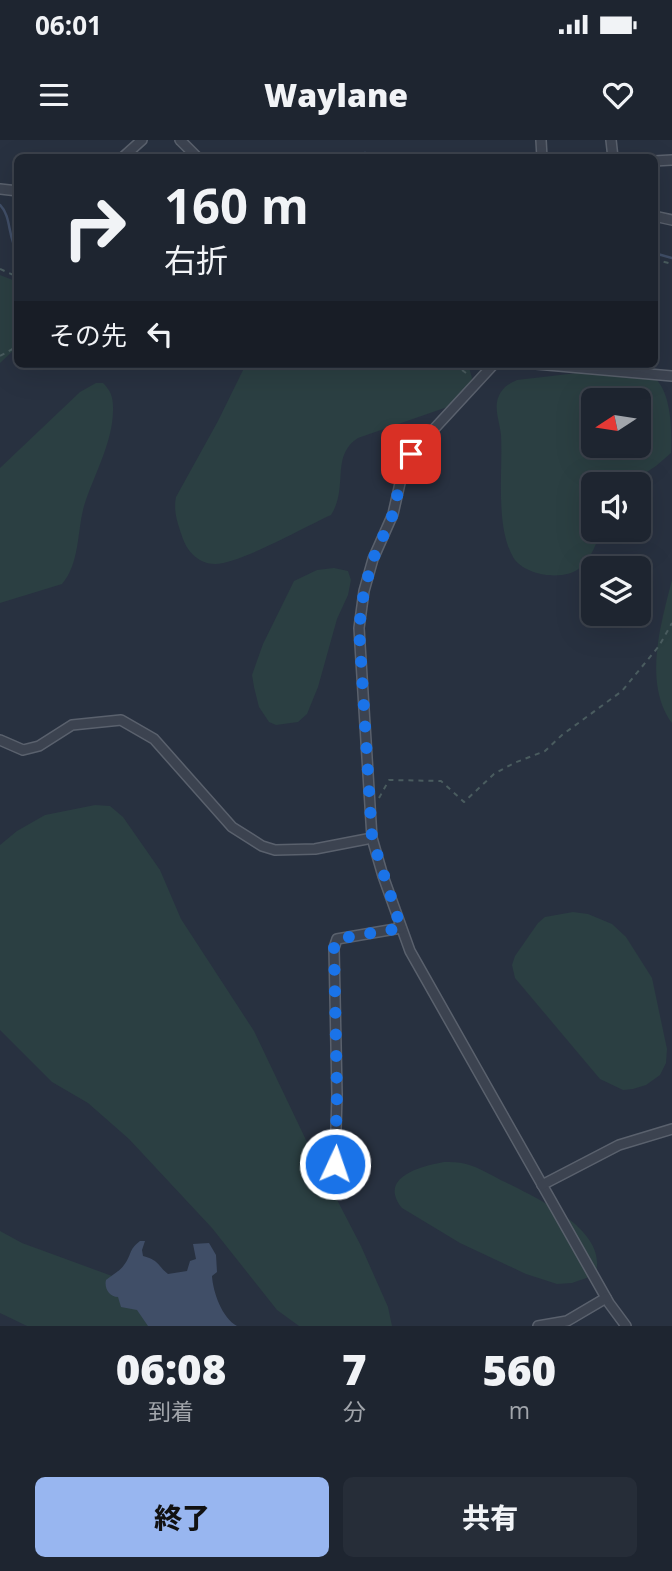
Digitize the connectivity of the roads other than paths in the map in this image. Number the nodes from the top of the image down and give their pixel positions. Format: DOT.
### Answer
graph roads {
  1 [pos="142,140"];
  2 [pos="180,140"];
  3 [pos="126,154"];
  4 [pos="194,154"];
  5 [pos="490,368"];
  6 [pos="581,368"];
  7 [pos="672,376"];
  8 [pos="0,740"];
  9 [pos="372,838"];
  10 [pos="401,928"];
  11 [pos="672,1129"];
  12 [pos="322,1173"];
  13 [pos="542,1185"];
  14 [pos="606,1298"];
  15 [pos="538,1326"];
  16 [pos="626,1326"];
  1 -- 3 [label="street"];
  2 -- 4 [label="street"];
  5 -- 9 [label="street"];
  6 -- 7 [label="street"];
  8 -- 9 [label="street"];
  9 -- 10 [label="street"];
  10 -- 12 [label="street"];
  10 -- 13 [label="street"];
  11 -- 13 [label="street"];
  13 -- 14 [label="street"];
  14 -- 15 [label="street"];
  14 -- 16 [label="street"];
}
